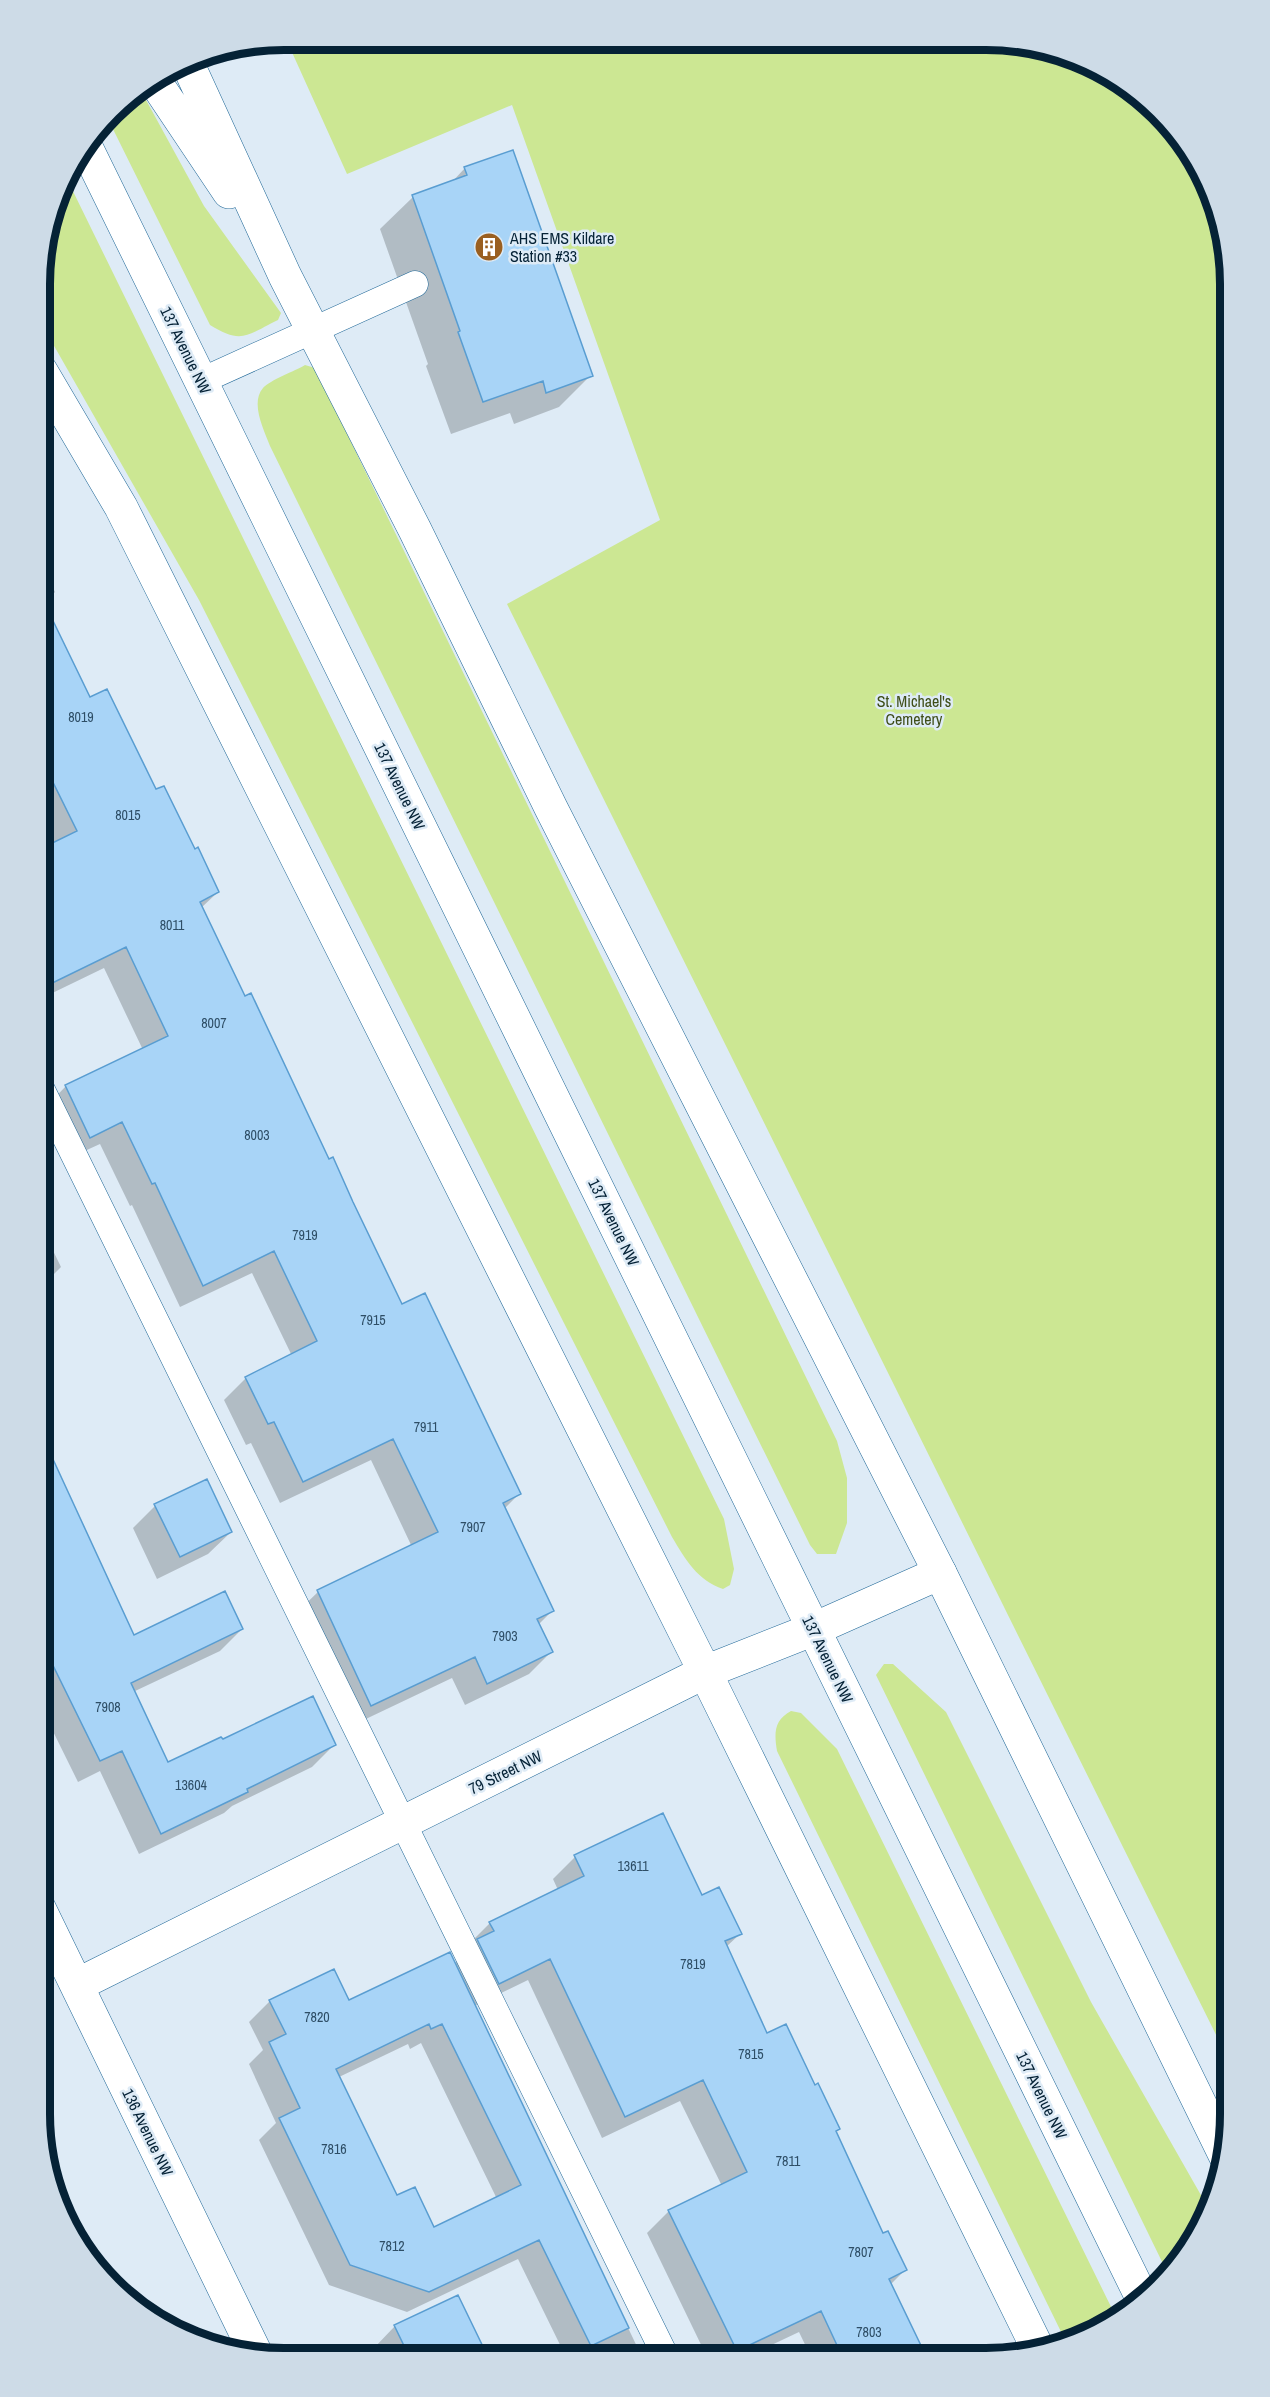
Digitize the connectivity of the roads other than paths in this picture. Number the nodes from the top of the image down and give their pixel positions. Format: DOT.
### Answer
graph roads {
  1 [pos="190,69"];
  2 [pos="158,86"];
  3 [pos="89,154"];
  4 [pos="285,276"];
  5 [pos="415,284"];
  6 [pos="313,332"];
  7 [pos="201,381"];
  8 [pos="50,385"];
  9 [pos="50,1106"];
  10 [pos="940,1574"];
  11 [pos="814,1629"];
  12 [pos="705,1672"];
  13 [pos="404,1822"];
  14 [pos="50,1930"];
  15 [pos="77,1985"];
  16 [pos="1218,2141"];
  17 [pos="1139,2291"];
  18 [pos="1035,2342"];
  19 [pos="252,2345"];
  20 [pos="662,2348"];
  1 -- 4 [label="main road"];
  2 -- 4 [label="main road"];
  3 -- 7 [label="main road, 137 Avenue NW"];
  4 -- 6 [label="main road"];
  5 -- 6 [label="lane"];
  6 -- 7 [label="lane"];
  6 -- 10 [label="main road"];
  7 -- 11 [label="main road, 137 Avenue NW"];
  8 -- 12 [label="main road"];
  9 -- 13 [label="lane"];
  10 -- 11 [label="main road, 79 Street NW"];
  10 -- 16 [label="main road"];
  11 -- 12 [label="main road, 79 Street NW"];
  11 -- 17 [label="main road, 137 Avenue NW"];
  12 -- 13 [label="main road, 79 Street NW"];
  12 -- 18 [label="main road"];
  13 -- 15 [label="main road, 79 Street NW"];
  13 -- 20 [label="lane"];
  14 -- 15 [label="main road, 136 Avenue NW"];
  15 -- 19 [label="main road, 136 Avenue NW"];
}
